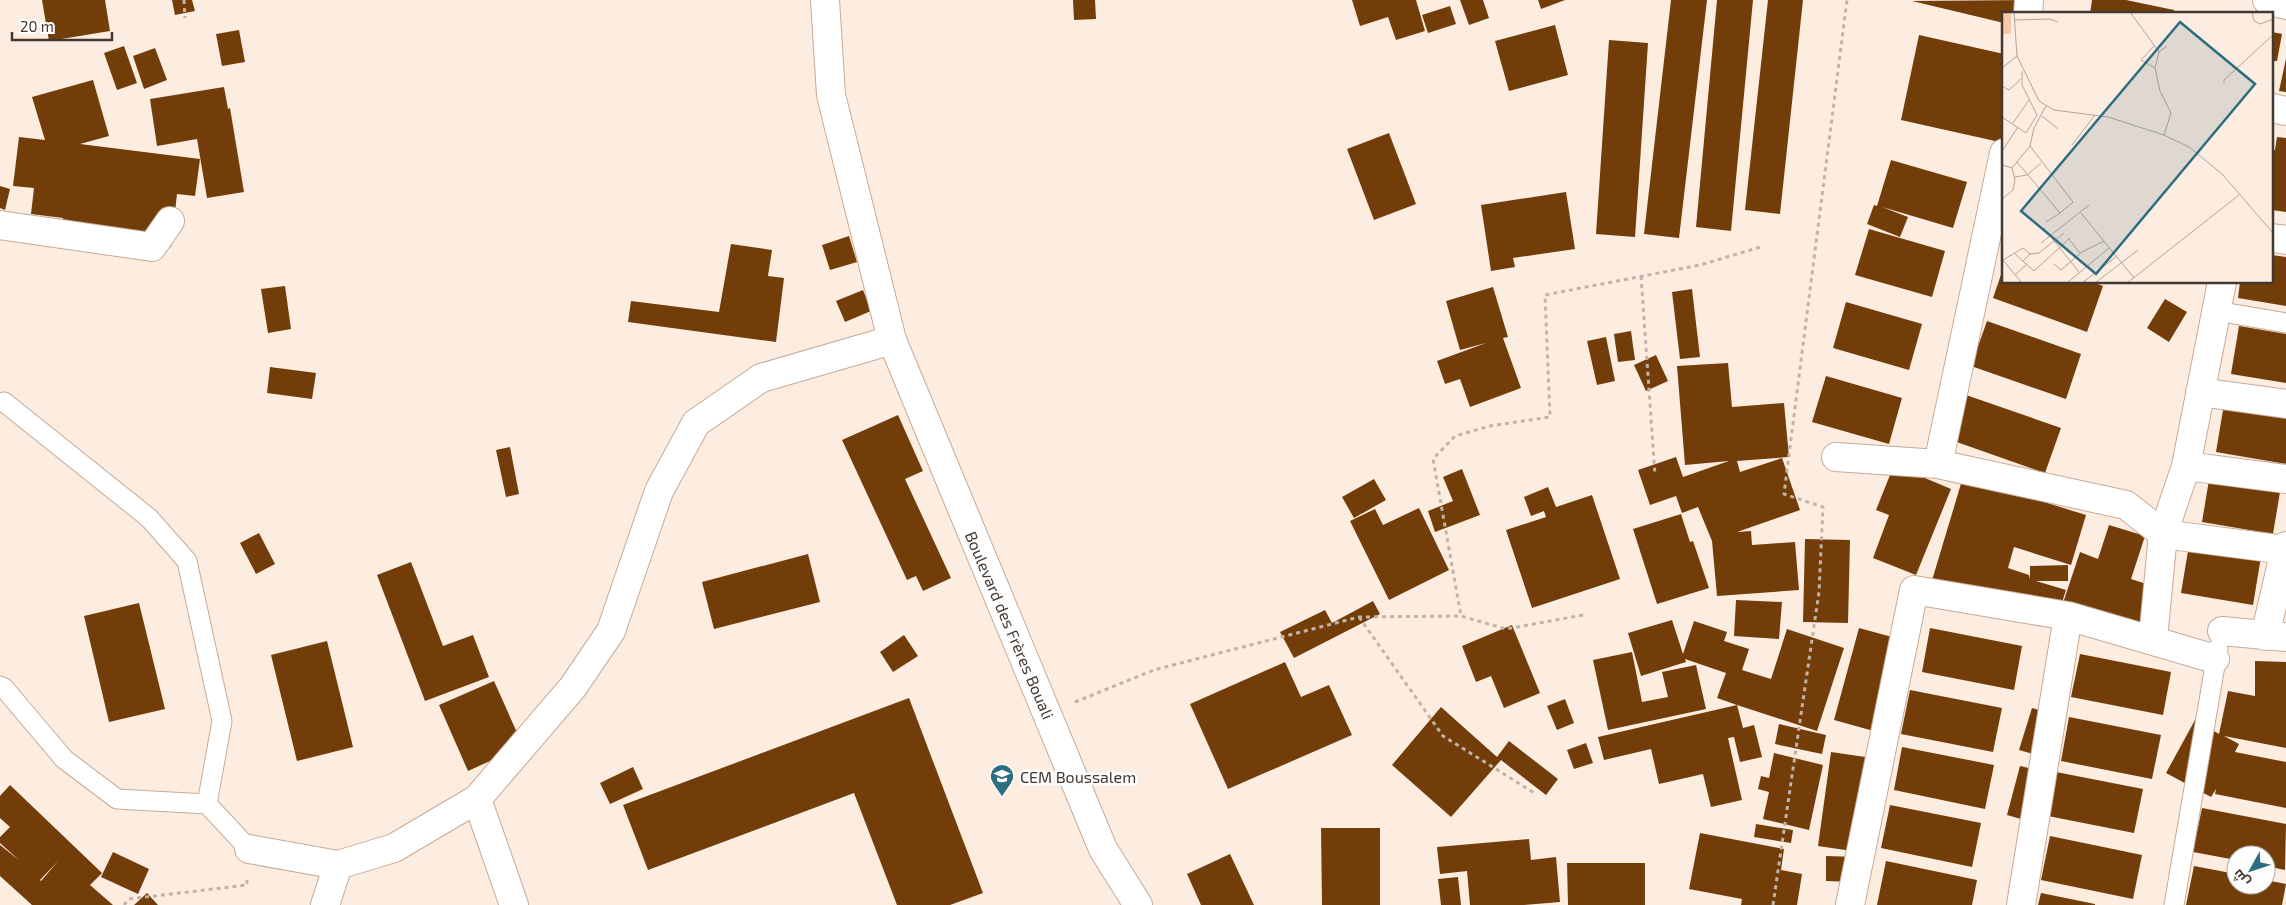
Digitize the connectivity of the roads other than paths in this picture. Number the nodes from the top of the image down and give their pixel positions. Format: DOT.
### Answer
graph roads {
  1 [pos="825,0"];
  2 [pos="2267,0"];
  3 [pos="2286,5"];
  4 [pos="2002,162"];
  5 [pos="170,221"];
  6 [pos="0,224"];
  7 [pos="2222,284"];
  8 [pos="2216,311"];
  9 [pos="2286,323"];
  10 [pos="892,340"];
  11 [pos="2200,392"];
  12 [pos="4,402"];
  13 [pos="2286,404"];
  14 [pos="1836,458"];
  15 [pos="1938,464"];
  16 [pos="2186,466"];
  17 [pos="2286,479"];
  18 [pos="2163,534"];
  19 [pos="2286,549"];
  20 [pos="2068,616"];
  21 [pos="2222,632"];
  22 [pos="2276,637"];
  23 [pos="2153,639"];
  24 [pos="2215,658"];
  25 [pos="0,686"];
  26 [pos="477,799"];
  27 [pos="206,804"];
  28 [pos="249,849"];
  29 [pos="338,865"];
  30 [pos="325,905"];
  31 [pos="514,905"];
  32 [pos="1138,905"];
  33 [pos="1850,905"];
  34 [pos="2021,905"];
  35 [pos="2174,905"];
  1 -- 10 [label="street, Boulevard des Frères Bouali"];
  2 -- 3 [label="street"];
  4 -- 15 [label="street"];
  5 -- 6 [label="street"];
  7 -- 8 [label="street"];
  8 -- 9 [label="lane"];
  8 -- 11 [label="street"];
  10 -- 26 [label="street"];
  10 -- 32 [label="street, Boulevard des Frères Bouali"];
  11 -- 13 [label="street"];
  11 -- 16 [label="street"];
  12 -- 27 [label="lane"];
  14 -- 15 [label="street"];
  15 -- 18 [label="street"];
  16 -- 17 [label="street"];
  16 -- 18 [label="street"];
  18 -- 19 [label="street"];
  18 -- 23 [label="street"];
  19 -- 22 [label="street"];
  20 -- 23 [label="street"];
  20 -- 33 [label="street"];
  20 -- 34 [label="street"];
  21 -- 22 [label="street"];
  21 -- 24 [label="lane"];
  23 -- 24 [label="street"];
  24 -- 35 [label="lane"];
  25 -- 27 [label="lane"];
  26 -- 29 [label="street"];
  26 -- 31 [label="street"];
  27 -- 28 [label="lane"];
  28 -- 29 [label="street"];
  29 -- 30 [label="street"];
}
